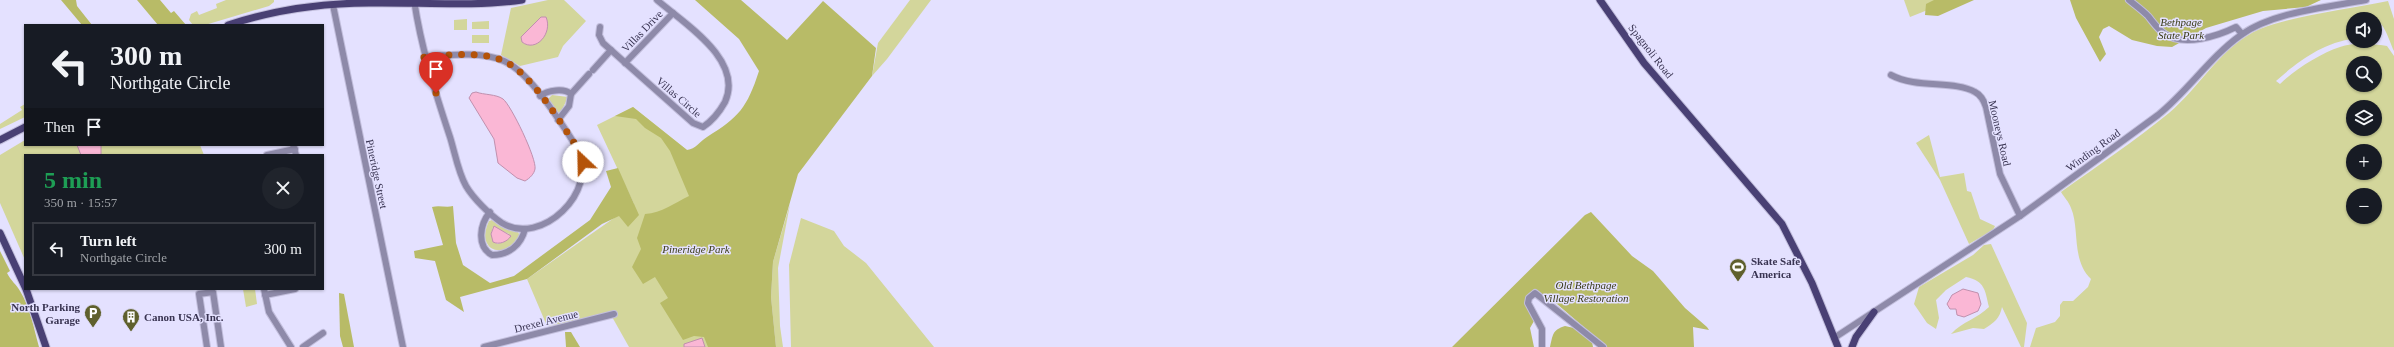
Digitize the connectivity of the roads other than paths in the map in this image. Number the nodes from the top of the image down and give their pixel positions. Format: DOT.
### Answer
graph roads {
  1 [pos="522,0"];
  2 [pos="657,0"];
  3 [pos="2129,0"];
  4 [pos="2366,0"];
  5 [pos="1602,1"];
  6 [pos="414,2"];
  7 [pos="333,5"];
  8 [pos="673,13"];
  9 [pos="236,24"];
  10 [pos="600,27"];
  11 [pos="2242,34"];
  12 [pos="611,50"];
  13 [pos="424,57"];
  14 [pos="625,63"];
  15 [pos="1891,75"];
  16 [pos="571,94"];
  17 [pos="540,96"];
  18 [pos="558,120"];
  19 [pos="24,128"];
  20 [pos="0,140"];
  21 [pos="294,150"];
  22 [pos="272,154"];
  23 [pos="490,212"];
  24 [pos="2020,216"];
  25 [pos="525,229"];
  26 [pos="0,233"];
  27 [pos="24,284"];
  28 [pos="27,290"];
  29 [pos="285,290"];
  30 [pos="265,292"];
  31 [pos="1874,312"];
  32 [pos="614,314"];
  33 [pos="323,333"];
  34 [pos="1834,338"];
  35 [pos="46,347"];
  36 [pos="207,347"];
  37 [pos="221,347"];
  38 [pos="291,347"];
  39 [pos="303,347"];
  40 [pos="403,347"];
  41 [pos="484,347"];
  42 [pos="1542,347"];
  43 [pos="1603,347"];
  44 [pos="1838,347"];
  45 [pos="1852,347"];
  1 -- 6 [label="main road"];
  2 -- 8 [label="street, Villas Circle"];
  3 -- 11 [label="street"];
  4 -- 11 [label="street, Winding Road"];
  5 -- 34 [label="main road, Spagnoli Road"];
  6 -- 7 [label="main road"];
  6 -- 13 [label="street"];
  7 -- 9 [label="main road"];
  7 -- 40 [label="street, Pineridge Street"];
  8 -- 14 [label="street, Villas Drive"];
  8 -- 14 [label="street, Villas Circle"];
  10 -- 12 [label="street, Villas Circle"];
  11 -- 24 [label="street, Winding Road"];
  12 -- 14 [label="street, Villas Circle"];
  12 -- 16 [label="street"];
  13 -- 17 [label="street"];
  13 -- 23 [label="street"];
  15 -- 24 [label="street, Mooneys Road"];
  16 -- 17 [label="street"];
  16 -- 18 [label="street"];
  17 -- 18 [label="street"];
  18 -- 25 [label="street"];
  19 -- 20 [label="main road"];
  21 -- 22 [label="street"];
  23 -- 25 [label="street"];
  23 -- 25 [label="street"];
  24 -- 31 [label="street, Winding Road"];
  26 -- 27 [label="main road"];
  28 -- 35 [label="main road"];
  29 -- 30 [label="street"];
  30 -- 38 [label="street"];
  31 -- 34 [label="street, Winding Road"];
  31 -- 45 [label="main road"];
  32 -- 41 [label="street, Drexel Avenue"];
  33 -- 39 [label="street"];
  34 -- 44 [label="main road, Spagnoli Road"];
  36 -- 37 [label="street"];
  42 -- 43 [label="street"];
}
